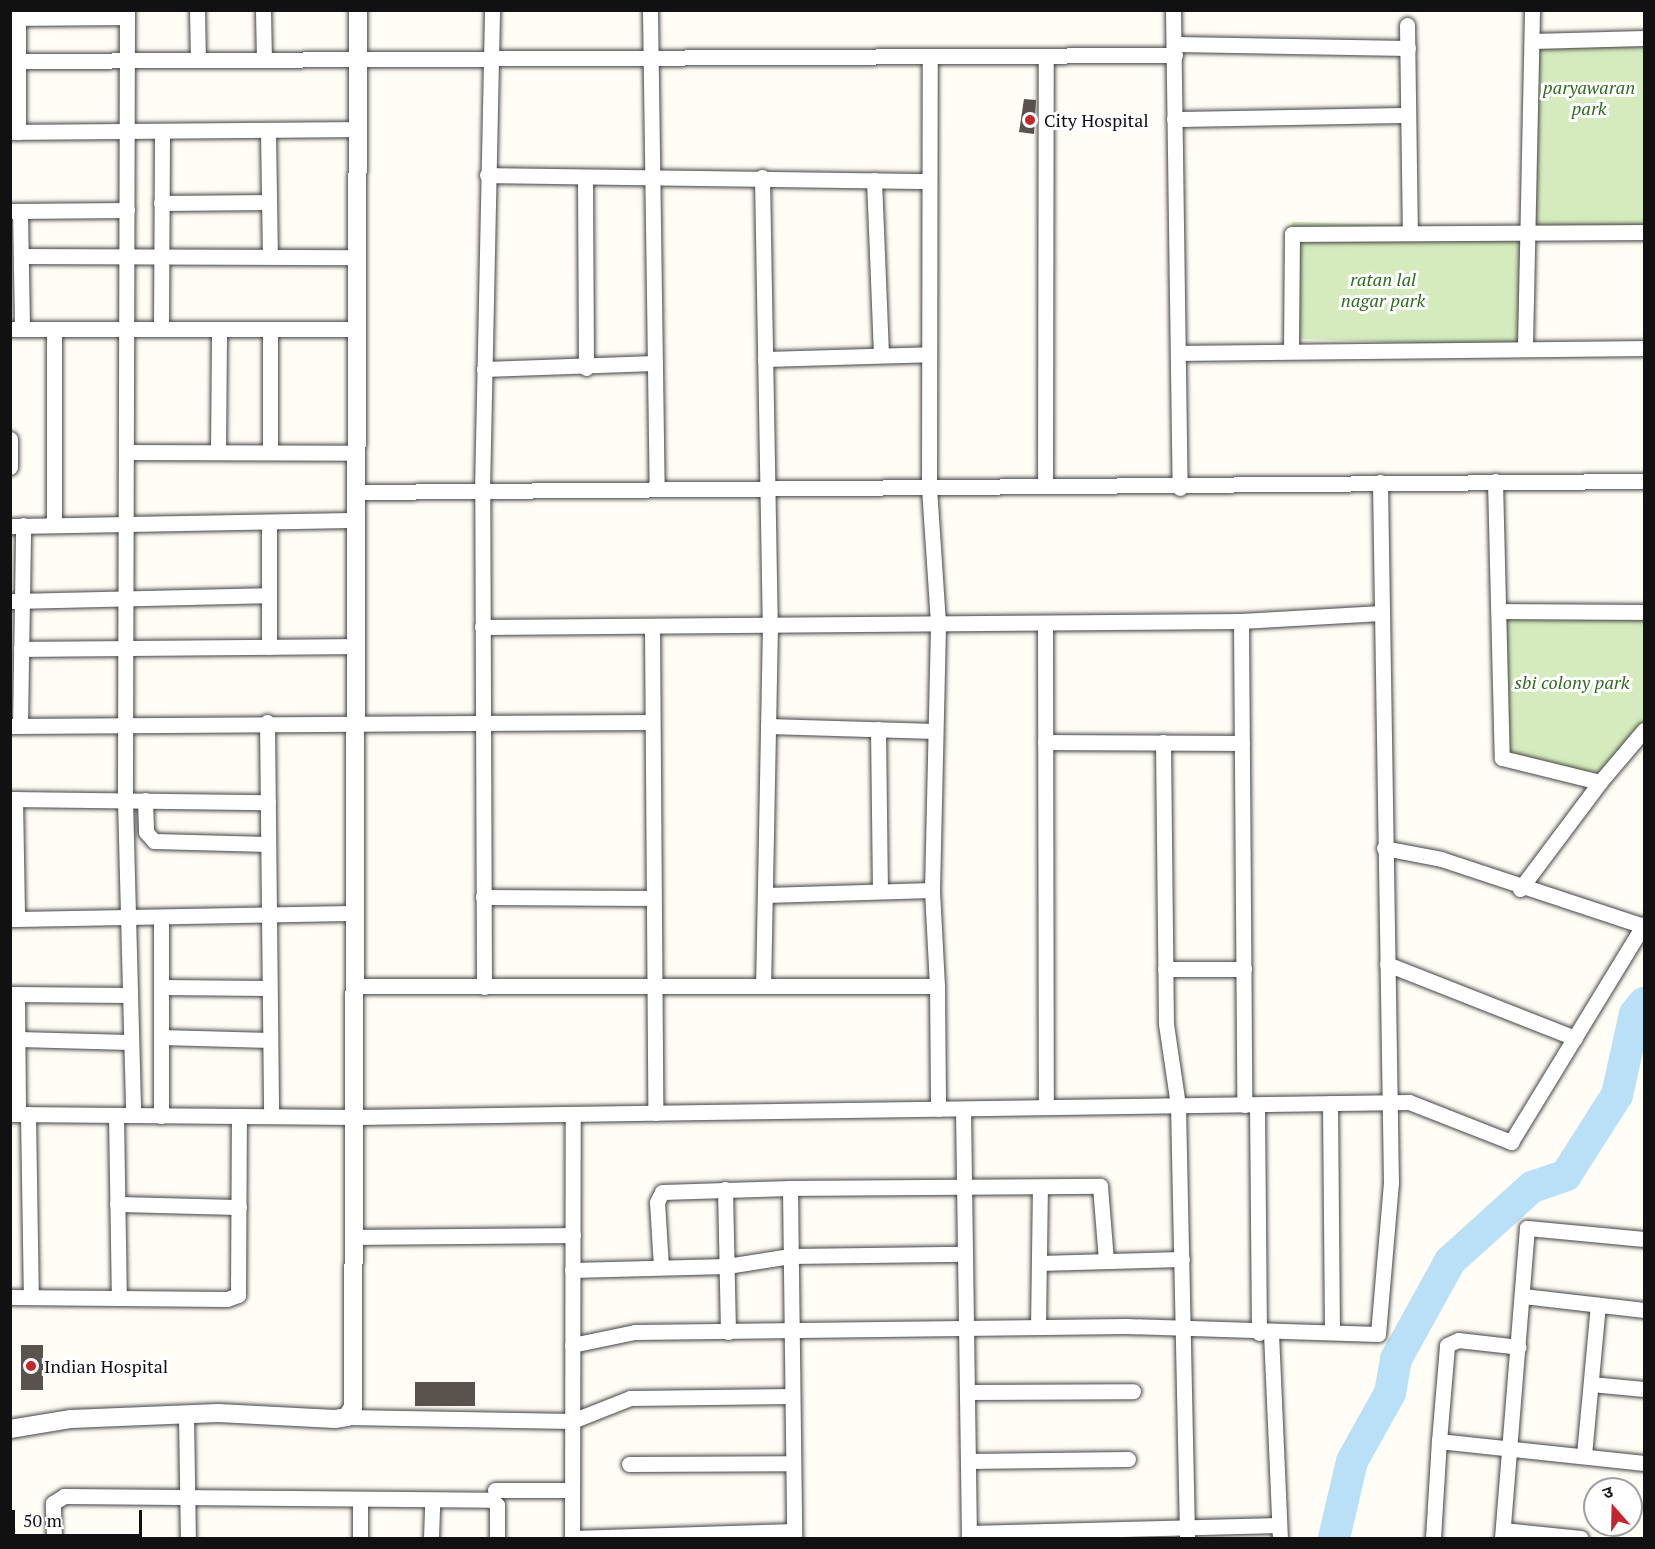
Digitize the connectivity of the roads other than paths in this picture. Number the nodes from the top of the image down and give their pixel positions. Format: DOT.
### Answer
graph roads {
  1 [pos="197,10"];
  2 [pos="263,10"];
  3 [pos="358,10"];
  4 [pos="492,10"];
  5 [pos="650,10"];
  6 [pos="1173,10"];
  7 [pos="1532,10"];
  8 [pos="127,14"];
  9 [pos="15,16"];
  10 [pos="1407,25"];
  11 [pos="1644,38"];
  12 [pos="1532,41"];
  13 [pos="1407,48"];
  14 [pos="1175,50"];
  15 [pos="650,55"];
  16 [pos="930,56"];
  17 [pos="1046,56"];
  18 [pos="127,58"];
  19 [pos="198,60"];
  20 [pos="264,60"];
  21 [pos="17,61"];
  22 [pos="358,61"];
  23 [pos="490,62"];
  24 [pos="1408,115"];
  25 [pos="1174,119"];
  26 [pos="358,129"];
  27 [pos="126,131"];
  28 [pos="162,131"];
  29 [pos="14,132"];
  30 [pos="268,132"];
  31 [pos="487,175"];
  32 [pos="652,175"];
  33 [pos="585,177"];
  34 [pos="762,177"];
  35 [pos="874,180"];
  36 [pos="929,181"];
  37 [pos="269,202"];
  38 [pos="161,203"];
  39 [pos="127,210"];
  40 [pos="15,211"];
  41 [pos="1531,229"];
  42 [pos="1410,231"];
  43 [pos="1644,232"];
  44 [pos="128,255"];
  45 [pos="162,255"];
  46 [pos="21,256"];
  47 [pos="270,256"];
  48 [pos="357,257"];
  49 [pos="16,329"];
  50 [pos="54,329"];
  51 [pos="129,329"];
  52 [pos="161,329"];
  53 [pos="219,329"];
  54 [pos="270,329"];
  55 [pos="358,329"];
  56 [pos="1525,346"];
  57 [pos="1644,348"];
  58 [pos="1291,349"];
  59 [pos="1180,353"];
  60 [pos="929,354"];
  61 [pos="881,356"];
  62 [pos="765,359"];
  63 [pos="655,363"];
  64 [pos="586,368"];
  65 [pos="484,369"];
  66 [pos="10,439"];
  67 [pos="127,452"];
  68 [pos="218,452"];
  69 [pos="270,452"];
  70 [pos="357,453"];
  71 [pos="10,467"];
  72 [pos="1495,481"];
  73 [pos="1644,481"];
  74 [pos="1380,482"];
  75 [pos="1045,485"];
  76 [pos="930,486"];
  77 [pos="767,488"];
  78 [pos="1180,488"];
  79 [pos="657,489"];
  80 [pos="482,490"];
  81 [pos="357,492"];
  82 [pos="357,520"];
  83 [pos="269,522"];
  84 [pos="126,524"];
  85 [pos="17,525"];
  86 [pos="54,525"];
  87 [pos="269,595"];
  88 [pos="126,599"];
  89 [pos="16,600"];
  90 [pos="1499,610"];
  91 [pos="1644,612"];
  92 [pos="1381,613"];
  93 [pos="1241,621"];
  94 [pos="938,623"];
  95 [pos="1045,623"];
  96 [pos="770,624"];
  97 [pos="652,626"];
  98 [pos="482,627"];
  99 [pos="357,646"];
  100 [pos="269,647"];
  101 [pos="126,648"];
  102 [pos="21,650"];
  103 [pos="357,721"];
  104 [pos="482,721"];
  105 [pos="267,722"];
  106 [pos="651,722"];
  107 [pos="125,724"];
  108 [pos="15,726"];
  109 [pos="768,726"];
  110 [pos="878,729"];
  111 [pos="1644,730"];
  112 [pos="935,731"];
  113 [pos="1045,742"];
  114 [pos="1163,742"];
  115 [pos="1242,743"];
  116 [pos="1600,782"];
  117 [pos="13,799"];
  118 [pos="125,800"];
  119 [pos="145,800"];
  120 [pos="268,802"];
  121 [pos="268,844"];
  122 [pos="1384,849"];
  123 [pos="1520,889"];
  124 [pos="932,890"];
  125 [pos="880,891"];
  126 [pos="765,895"];
  127 [pos="483,897"];
  128 [pos="652,898"];
  129 [pos="357,914"];
  130 [pos="267,915"];
  131 [pos="161,917"];
  132 [pos="126,918"];
  133 [pos="14,919"];
  134 [pos="1644,925"];
  135 [pos="1386,964"];
  136 [pos="1165,969"];
  137 [pos="1244,969"];
  138 [pos="652,986"];
  139 [pos="763,986"];
  140 [pos="937,986"];
  141 [pos="161,987"];
  142 [pos="356,987"];
  143 [pos="484,987"];
  144 [pos="269,988"];
  145 [pos="14,994"];
  146 [pos="129,994"];
  147 [pos="161,1037"];
  148 [pos="1575,1038"];
  149 [pos="18,1039"];
  150 [pos="270,1040"];
  151 [pos="130,1042"];
  152 [pos="1390,1102"];
  153 [pos="1330,1103"];
  154 [pos="1251,1105"];
  155 [pos="1178,1106"];
  156 [pos="1046,1107"];
  157 [pos="938,1109"];
  158 [pos="963,1109"];
  159 [pos="655,1113"];
  160 [pos="19,1114"];
  161 [pos="573,1114"];
  162 [pos="116,1115"];
  163 [pos="133,1115"];
  164 [pos="161,1116"];
  165 [pos="239,1116"];
  166 [pos="271,1116"];
  167 [pos="356,1117"];
  168 [pos="1040,1187"];
  169 [pos="790,1188"];
  170 [pos="964,1188"];
  171 [pos="724,1189"];
  172 [pos="117,1204"];
  173 [pos="239,1207"];
  174 [pos="573,1235"];
  175 [pos="356,1237"];
  176 [pos="1644,1239"];
  177 [pos="965,1254"];
  178 [pos="790,1256"];
  179 [pos="1182,1259"];
  180 [pos="1106,1261"];
  181 [pos="1039,1263"];
  182 [pos="727,1266"];
  183 [pos="661,1267"];
  184 [pos="572,1270"];
  185 [pos="1523,1296"];
  186 [pos="10,1297"];
  187 [pos="31,1297"];
  188 [pos="119,1298"];
  189 [pos="1598,1305"];
  190 [pos="1644,1310"];
  191 [pos="1038,1327"];
  192 [pos="966,1328"];
  193 [pos="728,1332"];
  194 [pos="1184,1332"];
  195 [pos="1332,1332"];
  196 [pos="791,1333"];
  197 [pos="1265,1333"];
  198 [pos="572,1345"];
  199 [pos="1519,1347"];
  200 [pos="1591,1384"];
  201 [pos="1644,1389"];
  202 [pos="1133,1390"];
  203 [pos="967,1392"];
  204 [pos="792,1396"];
  205 [pos="186,1415"];
  206 [pos="347,1417"];
  207 [pos="572,1421"];
  208 [pos="10,1429"];
  209 [pos="1439,1441"];
  210 [pos="1512,1448"];
  211 [pos="1584,1455"];
  212 [pos="1128,1459"];
  213 [pos="968,1461"];
  214 [pos="793,1462"];
  215 [pos="1644,1463"];
  216 [pos="629,1464"];
  217 [pos="495,1490"];
  218 [pos="572,1490"];
  219 [pos="187,1498"];
  220 [pos="360,1500"];
  221 [pos="432,1501"];
  222 [pos="1280,1532"];
  223 [pos="1187,1534"];
  224 [pos="1503,1534"];
  225 [pos="794,1535"];
  226 [pos="969,1536"];
  227 [pos="572,1538"];
  228 [pos="1580,1538"];
  229 [pos="54,1539"];
  230 [pos="188,1539"];
  231 [pos="360,1539"];
  232 [pos="431,1539"];
  233 [pos="497,1539"];
  234 [pos="1433,1539"];
  1 -- 19 [label="street"];
  2 -- 20 [label="street"];
  3 -- 22 [label="street"];
  4 -- 23 [label="street"];
  5 -- 15 [label="street"];
  6 -- 14 [label="street"];
  7 -- 12 [label="street"];
  8 -- 9 [label="street"];
  8 -- 18 [label="street"];
  9 -- 21 [label="street"];
  10 -- 13 [label="street"];
  11 -- 12 [label="street"];
  12 -- 41 [label="street"];
  13 -- 14 [label="street"];
  13 -- 24 [label="street"];
  14 -- 17 [label="street"];
  14 -- 25 [label="street"];
  15 -- 16 [label="street"];
  15 -- 23 [label="street"];
  15 -- 32 [label="street"];
  16 -- 17 [label="street"];
  16 -- 36 [label="street"];
  17 -- 75 [label="street"];
  18 -- 19 [label="street"];
  18 -- 21 [label="street"];
  18 -- 27 [label="street"];
  19 -- 20 [label="street"];
  20 -- 22 [label="street"];
  21 -- 29 [label="street"];
  22 -- 23 [label="street"];
  22 -- 26 [label="street"];
  23 -- 31 [label="street"];
  24 -- 25 [label="street"];
  24 -- 42 [label="street"];
  25 -- 59 [label="street"];
  26 -- 30 [label="street"];
  26 -- 48 [label="street"];
  27 -- 28 [label="street"];
  27 -- 29 [label="street"];
  27 -- 39 [label="street"];
  28 -- 30 [label="street"];
  28 -- 38 [label="street"];
  30 -- 37 [label="street"];
  31 -- 33 [label="street"];
  31 -- 65 [label="street"];
  32 -- 33 [label="street"];
  32 -- 34 [label="street"];
  32 -- 63 [label="street"];
  33 -- 64 [label="street"];
  34 -- 35 [label="street"];
  34 -- 62 [label="street"];
  35 -- 36 [label="street"];
  35 -- 61 [label="street"];
  36 -- 60 [label="street"];
  37 -- 38 [label="street"];
  37 -- 47 [label="street"];
  38 -- 45 [label="street"];
  39 -- 40 [label="street"];
  39 -- 44 [label="street"];
  40 -- 46 [label="street"];
  41 -- 42 [label="street"];
  41 -- 43 [label="street"];
  41 -- 56 [label="street"];
  42 -- 58 [label="street"];
  44 -- 45 [label="street"];
  44 -- 46 [label="street"];
  44 -- 51 [label="street"];
  45 -- 47 [label="street"];
  45 -- 52 [label="street"];
  46 -- 49 [label="street"];
  47 -- 48 [label="street"];
  48 -- 55 [label="street"];
  49 -- 50 [label="street"];
  50 -- 51 [label="street"];
  50 -- 86 [label="street"];
  51 -- 52 [label="street"];
  51 -- 67 [label="street"];
  52 -- 53 [label="street"];
  53 -- 54 [label="street"];
  53 -- 68 [label="street"];
  54 -- 55 [label="street"];
  54 -- 69 [label="street"];
  55 -- 70 [label="street"];
  56 -- 57 [label="street"];
  56 -- 58 [label="street"];
  58 -- 59 [label="street"];
  59 -- 78 [label="street"];
  60 -- 61 [label="street"];
  60 -- 76 [label="street"];
  61 -- 62 [label="street"];
  62 -- 77 [label="street"];
  63 -- 64 [label="street"];
  63 -- 79 [label="street"];
  64 -- 65 [label="street"];
  65 -- 80 [label="street"];
  66 -- 71 [label="street"];
  67 -- 68 [label="street"];
  67 -- 84 [label="street"];
  68 -- 69 [label="street"];
  69 -- 70 [label="street"];
  70 -- 81 [label="street"];
  72 -- 73 [label="street"];
  72 -- 74 [label="street"];
  72 -- 90 [label="street"];
  74 -- 78 [label="street"];
  74 -- 92 [label="street"];
  75 -- 76 [label="street"];
  75 -- 78 [label="street"];
  76 -- 77 [label="street"];
  76 -- 94 [label="street"];
  77 -- 79 [label="street"];
  77 -- 96 [label="street"];
  79 -- 80 [label="street"];
  80 -- 81 [label="street"];
  80 -- 98 [label="street"];
  81 -- 82 [label="street"];
  82 -- 83 [label="street"];
  82 -- 99 [label="street"];
  83 -- 84 [label="street"];
  83 -- 87 [label="street"];
  84 -- 86 [label="street"];
  84 -- 88 [label="street"];
  85 -- 86 [label="street"];
  85 -- 89 [label="street"];
  87 -- 88 [label="street"];
  87 -- 100 [label="street"];
  88 -- 89 [label="street"];
  88 -- 101 [label="street"];
  89 -- 102 [label="street"];
  90 -- 91 [label="street"];
  90 -- 116 [label="street"];
  92 -- 93 [label="street"];
  92 -- 122 [label="street"];
  93 -- 95 [label="street"];
  93 -- 115 [label="street"];
  94 -- 95 [label="street"];
  94 -- 96 [label="street"];
  94 -- 112 [label="street"];
  95 -- 113 [label="street"];
  96 -- 97 [label="street"];
  96 -- 109 [label="street"];
  97 -- 98 [label="street"];
  97 -- 106 [label="street"];
  98 -- 104 [label="street"];
  99 -- 100 [label="street"];
  99 -- 103 [label="street"];
  100 -- 101 [label="street"];
  101 -- 102 [label="street"];
  101 -- 107 [label="street"];
  102 -- 108 [label="street"];
  103 -- 104 [label="street"];
  103 -- 105 [label="street"];
  103 -- 129 [label="street"];
  104 -- 106 [label="street"];
  104 -- 127 [label="street"];
  105 -- 107 [label="street"];
  105 -- 120 [label="street"];
  106 -- 128 [label="street"];
  107 -- 108 [label="street"];
  107 -- 118 [label="street"];
  109 -- 110 [label="street"];
  109 -- 126 [label="street"];
  110 -- 112 [label="street"];
  110 -- 125 [label="street"];
  111 -- 116 [label="street"];
  112 -- 124 [label="street"];
  113 -- 114 [label="street"];
  113 -- 156 [label="street"];
  114 -- 115 [label="street"];
  114 -- 136 [label="street"];
  115 -- 137 [label="street"];
  116 -- 123 [label="street"];
  117 -- 118 [label="street"];
  117 -- 133 [label="street"];
  118 -- 119 [label="street"];
  118 -- 132 [label="street"];
  119 -- 120 [label="street"];
  119 -- 121 [label="street"];
  120 -- 121 [label="street"];
  121 -- 130 [label="street"];
  122 -- 123 [label="street"];
  122 -- 135 [label="street"];
  123 -- 134 [label="street"];
  124 -- 125 [label="street"];
  124 -- 140 [label="street"];
  125 -- 126 [label="street"];
  126 -- 139 [label="street"];
  127 -- 128 [label="street"];
  127 -- 143 [label="street"];
  128 -- 138 [label="street"];
  129 -- 130 [label="street"];
  129 -- 142 [label="street"];
  130 -- 131 [label="street"];
  130 -- 144 [label="street"];
  131 -- 132 [label="street"];
  131 -- 141 [label="street"];
  132 -- 133 [label="street"];
  132 -- 146 [label="street"];
  134 -- 148 [label="street"];
  135 -- 148 [label="street"];
  135 -- 152 [label="street"];
  136 -- 137 [label="street"];
  136 -- 155 [label="street"];
  137 -- 154 [label="street"];
  138 -- 139 [label="street"];
  138 -- 143 [label="street"];
  138 -- 159 [label="street"];
  139 -- 140 [label="street"];
  140 -- 157 [label="street"];
  141 -- 144 [label="street"];
  141 -- 147 [label="street"];
  142 -- 143 [label="street"];
  142 -- 167 [label="street"];
  144 -- 150 [label="street"];
  145 -- 146 [label="street"];
  145 -- 149 [label="street"];
  146 -- 151 [label="street"];
  147 -- 150 [label="street"];
  147 -- 164 [label="street"];
  148 -- 152 [label="street"];
  149 -- 151 [label="street"];
  149 -- 160 [label="street"];
  150 -- 166 [label="street"];
  151 -- 163 [label="street"];
  152 -- 153 [label="street"];
  152 -- 195 [label="street"];
  153 -- 154 [label="street"];
  153 -- 195 [label="street"];
  154 -- 155 [label="street"];
  154 -- 197 [label="street"];
  155 -- 156 [label="street"];
  155 -- 179 [label="street"];
  156 -- 158 [label="street"];
  157 -- 158 [label="street"];
  157 -- 159 [label="street"];
  158 -- 170 [label="street"];
  159 -- 161 [label="street"];
  160 -- 162 [label="street"];
  160 -- 187 [label="street"];
  161 -- 167 [label="street"];
  161 -- 174 [label="street"];
  162 -- 163 [label="street"];
  162 -- 172 [label="street"];
  163 -- 164 [label="street"];
  164 -- 165 [label="street"];
  165 -- 166 [label="street"];
  165 -- 173 [label="street"];
  166 -- 167 [label="street"];
  167 -- 175 [label="street"];
  168 -- 170 [label="street"];
  168 -- 180 [label="street"];
  168 -- 181 [label="street"];
  169 -- 170 [label="street"];
  169 -- 171 [label="street"];
  169 -- 178 [label="street"];
  170 -- 177 [label="street"];
  171 -- 182 [label="street"];
  171 -- 183 [label="street"];
  172 -- 173 [label="street"];
  172 -- 188 [label="street"];
  173 -- 188 [label="street"];
  174 -- 175 [label="street"];
  174 -- 184 [label="street"];
  175 -- 206 [label="street"];
  176 -- 185 [label="street"];
  177 -- 178 [label="street"];
  177 -- 192 [label="street"];
  178 -- 182 [label="street"];
  178 -- 196 [label="street"];
  179 -- 180 [label="street"];
  179 -- 194 [label="street"];
  180 -- 181 [label="street"];
  181 -- 191 [label="street"];
  182 -- 183 [label="street"];
  182 -- 193 [label="street"];
  183 -- 184 [label="street"];
  184 -- 198 [label="street"];
  185 -- 189 [label="street"];
  185 -- 199 [label="street"];
  186 -- 187 [label="street"];
  187 -- 188 [label="street"];
  189 -- 190 [label="street"];
  189 -- 200 [label="street"];
  191 -- 192 [label="street"];
  191 -- 194 [label="street"];
  192 -- 196 [label="street"];
  192 -- 203 [label="street"];
  193 -- 196 [label="street"];
  193 -- 198 [label="street"];
  194 -- 197 [label="street"];
  194 -- 223 [label="street"];
  195 -- 197 [label="street"];
  196 -- 204 [label="street"];
  197 -- 222 [label="street"];
  198 -- 207 [label="street"];
  199 -- 209 [label="street"];
  199 -- 210 [label="street"];
  200 -- 201 [label="street"];
  200 -- 211 [label="street"];
  202 -- 203 [label="street"];
  203 -- 213 [label="street"];
  204 -- 207 [label="street"];
  204 -- 214 [label="street"];
  205 -- 206 [label="street"];
  205 -- 208 [label="street"];
  205 -- 219 [label="street"];
  206 -- 207 [label="street"];
  207 -- 218 [label="street"];
  209 -- 210 [label="street"];
  209 -- 234 [label="street"];
  210 -- 211 [label="street"];
  210 -- 224 [label="street"];
  211 -- 215 [label="street"];
  212 -- 213 [label="street"];
  213 -- 226 [label="street"];
  214 -- 216 [label="street"];
  214 -- 225 [label="street"];
  217 -- 218 [label="street"];
  218 -- 227 [label="street"];
  219 -- 220 [label="street"];
  219 -- 229 [label="street"];
  219 -- 230 [label="street"];
  220 -- 221 [label="street"];
  220 -- 231 [label="street"];
  221 -- 232 [label="street"];
  221 -- 233 [label="street"];
  222 -- 223 [label="street"];
  223 -- 226 [label="street"];
  224 -- 228 [label="street"];
  225 -- 227 [label="street"];
}
